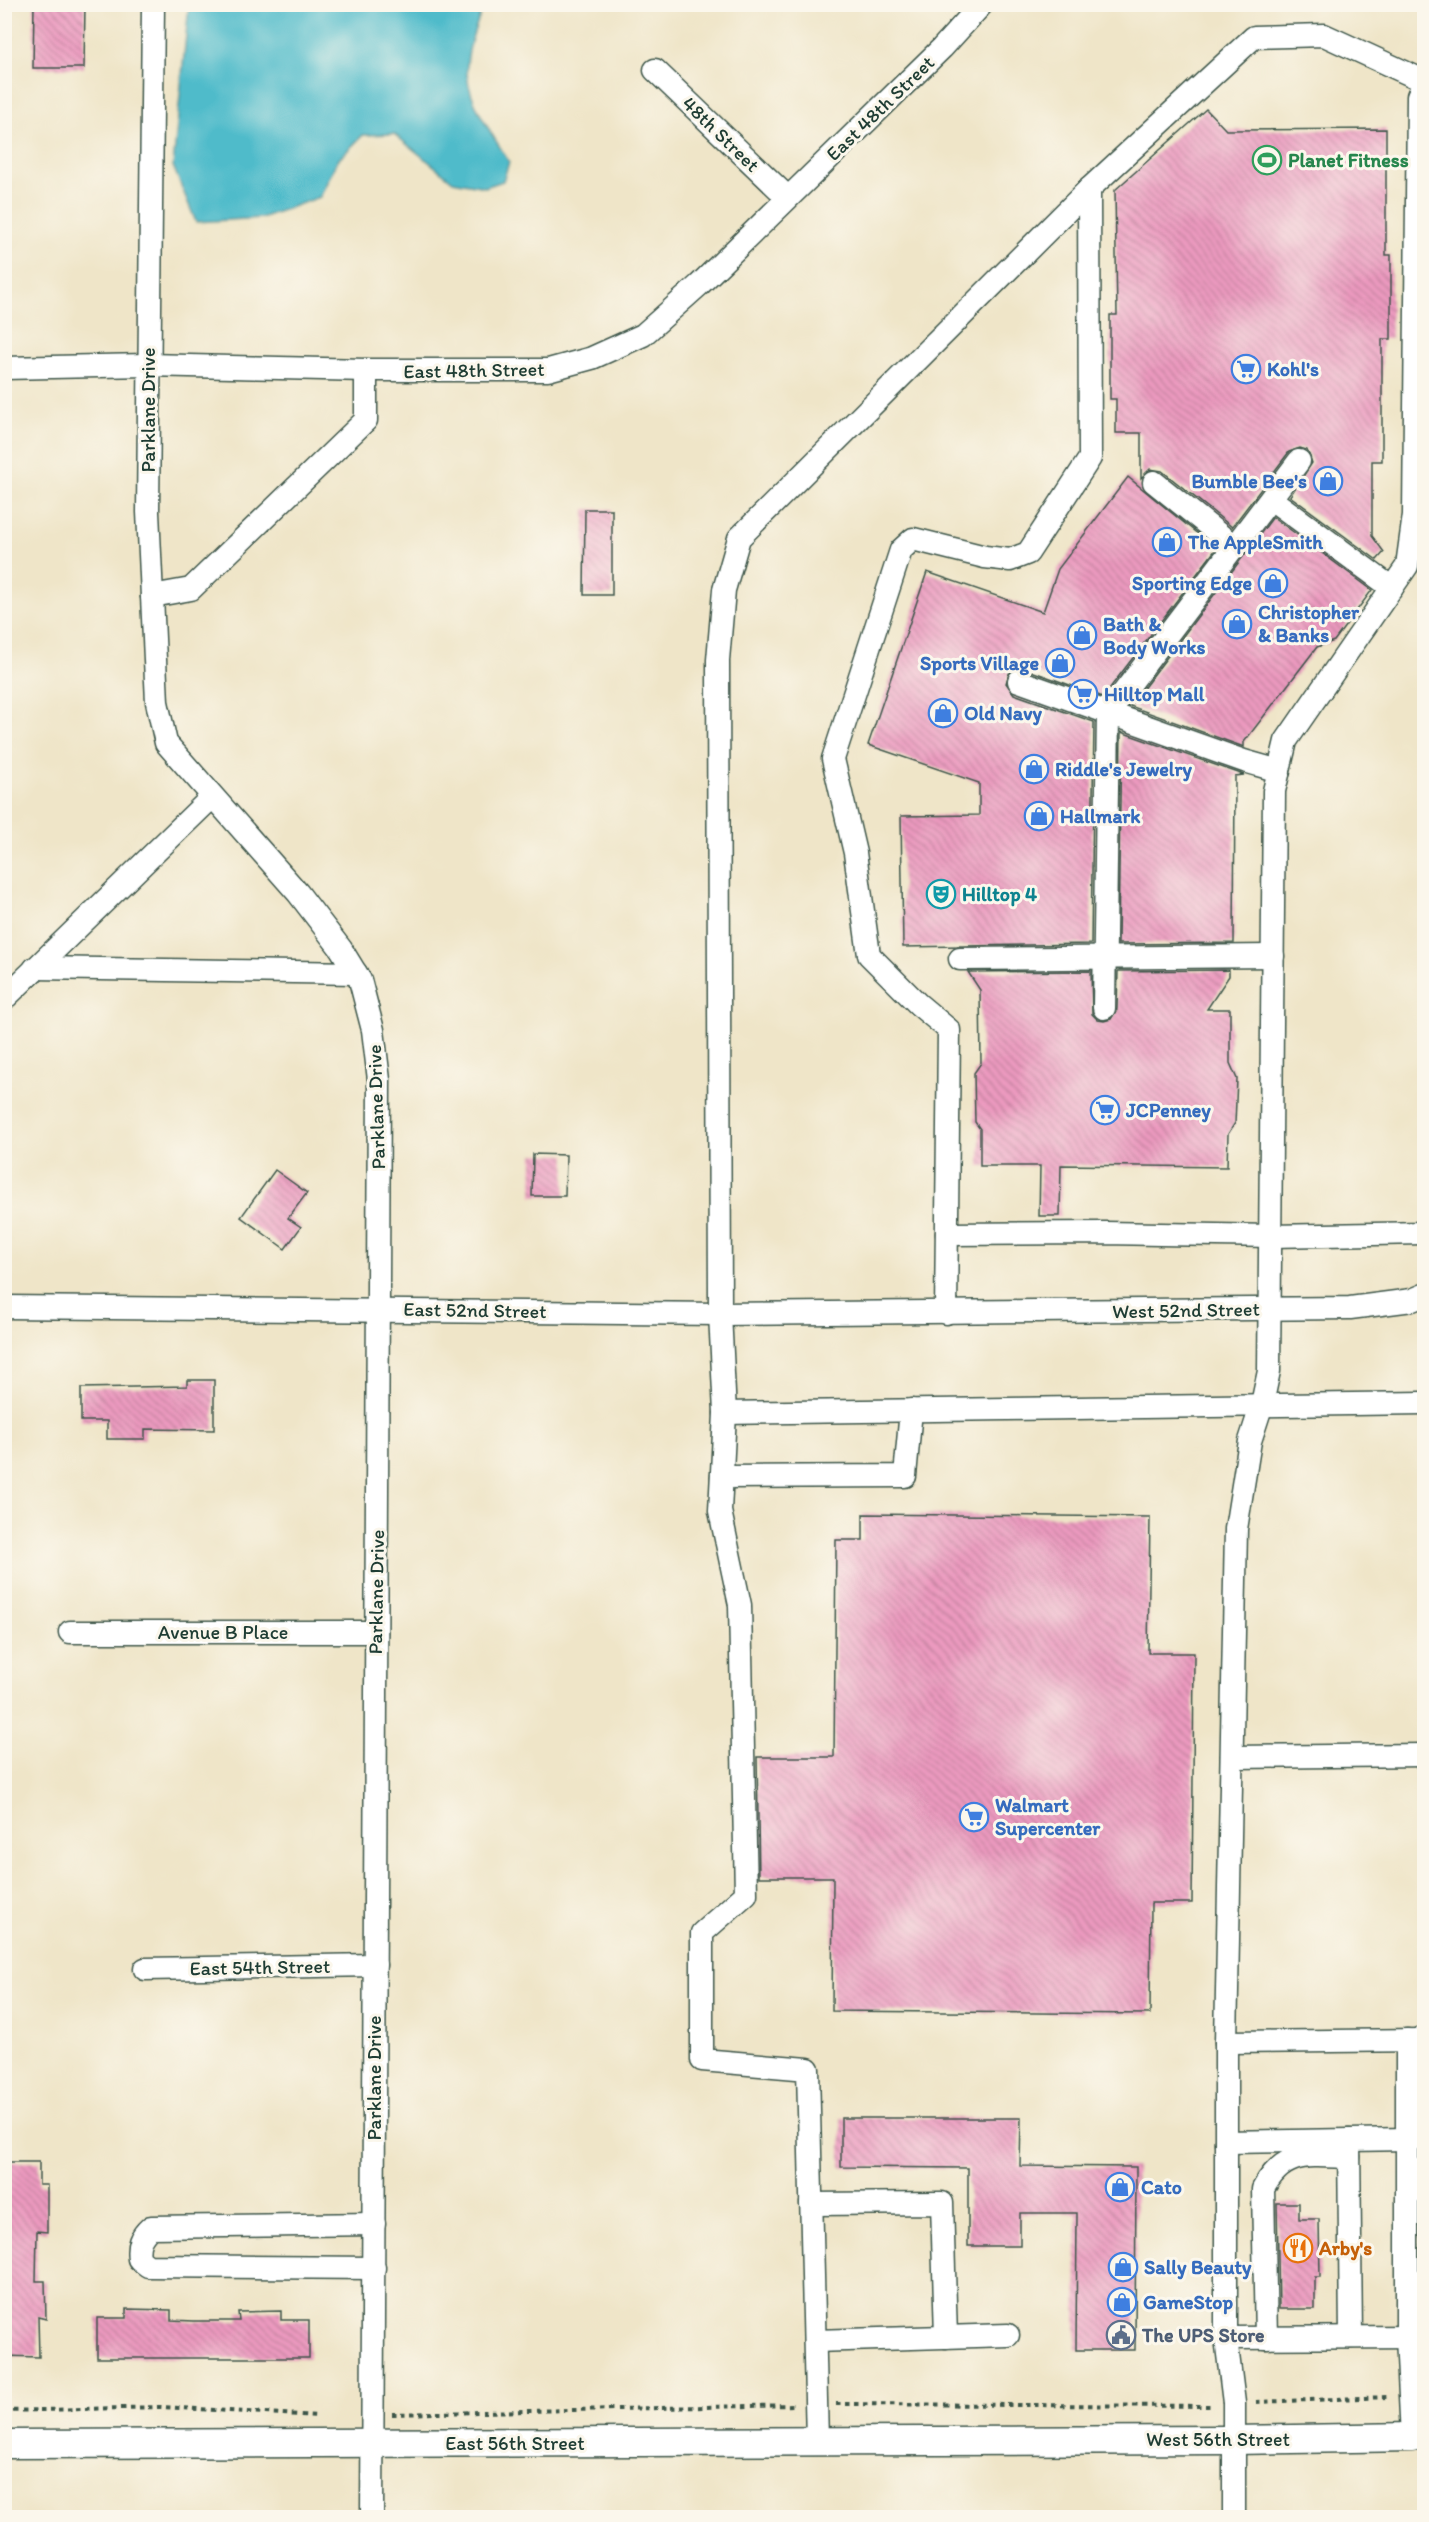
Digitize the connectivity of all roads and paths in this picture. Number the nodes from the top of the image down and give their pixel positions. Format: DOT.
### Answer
graph roads {
  1 [pos="153,4"];
  2 [pos="982,4"];
  3 [pos="655,70"];
  4 [pos="1423,89"];
  5 [pos="1089,189"];
  6 [pos="787,197"];
  7 [pos="147,365"];
  8 [pos="4,368"];
  9 [pos="366,370"];
  10 [pos="1419,450"];
  11 [pos="1299,461"];
  12 [pos="1154,482"];
  13 [pos="1271,499"];
  14 [pos="1419,515"];
  15 [pos="1235,547"];
  16 [pos="1392,588"];
  17 [pos="152,596"];
  18 [pos="1019,681"];
  19 [pos="1108,713"];
  20 [pos="1279,771"];
  21 [pos="212,796"];
  22 [pos="1106,956"];
  23 [pos="1273,956"];
  24 [pos="960,959"];
  25 [pos="35,968"];
  26 [pos="356,973"];
  27 [pos="4,999"];
  28 [pos="1104,1008"];
  29 [pos="1425,1233"];
  30 [pos="947,1234"];
  31 [pos="1272,1236"];
  32 [pos="1425,1295"];
  33 [pos="4,1307"];
  34 [pos="379,1309"];
  35 [pos="1270,1309"];
  36 [pos="946,1313"];
  37 [pos="720,1314"];
  38 [pos="1425,1403"];
  39 [pos="1262,1404"];
  40 [pos="911,1410"];
  41 [pos="725,1413"];
  42 [pos="722,1477"];
  43 [pos="70,1632"];
  44 [pos="375,1632"];
  45 [pos="1425,1755"];
  46 [pos="1232,1758"];
  47 [pos="375,1965"];
  48 [pos="145,1969"];
  49 [pos="1416,2040"];
  50 [pos="1226,2042"];
  51 [pos="1226,2142"];
  52 [pos="1349,2149"];
  53 [pos="1413,2151"];
  54 [pos="811,2204"];
  55 [pos="374,2224"];
  56 [pos="374,2268"];
  57 [pos="1008,2335"];
  58 [pos="946,2337"];
  59 [pos="1351,2337"];
  60 [pos="1416,2337"];
  61 [pos="1226,2338"];
  62 [pos="1266,2338"];
  63 [pos="815,2341"];
  64 [pos="1410,2398"];
  65 [pos="1234,2403"];
  66 [pos="817,2405"];
  67 [pos="4,2411"];
  68 [pos="372,2415"];
  69 [pos="322,2417"];
  70 [pos="1420,2438"];
  71 [pos="1025,2439"];
  72 [pos="1234,2440"];
  73 [pos="817,2441"];
  74 [pos="372,2443"];
  75 [pos="4,2444"];
  76 [pos="372,2517"];
  77 [pos="1234,2517"];
  1 -- 7 [label="street, Parklane Drive"];
  2 -- 6 [label="street, East 48th Street"];
  3 -- 6 [label="street, 48th Street"];
  4 -- 5 [label="street"];
  4 -- 10 [label="street"];
  5 -- 30 [label="street"];
  5 -- 37 [label="street"];
  6 -- 9 [label="street, East 48th Street"];
  7 -- 8 [label="street, East 48th Street"];
  7 -- 9 [label="street, East 48th Street"];
  7 -- 17 [label="street, Parklane Drive"];
  9 -- 17 [label="street"];
  10 -- 14 [label="street"];
  11 -- 13 [label="street"];
  12 -- 15 [label="street"];
  13 -- 15 [label="street"];
  13 -- 16 [label="street"];
  14 -- 16 [label="street"];
  15 -- 19 [label="street"];
  16 -- 20 [label="street"];
  17 -- 21 [label="street, Parklane Drive"];
  18 -- 19 [label="street"];
  19 -- 20 [label="street"];
  19 -- 22 [label="street"];
  20 -- 23 [label="street"];
  21 -- 25 [label="street"];
  21 -- 26 [label="street, Parklane Drive"];
  22 -- 23 [label="street"];
  22 -- 24 [label="street"];
  22 -- 28 [label="street"];
  23 -- 31 [label="street"];
  25 -- 26 [label="street"];
  25 -- 27 [label="street"];
  26 -- 34 [label="street, Parklane Drive"];
  29 -- 31 [label="street"];
  30 -- 31 [label="street"];
  30 -- 36 [label="street"];
  31 -- 35 [label="street"];
  32 -- 35 [label="street, West 52nd Street"];
  33 -- 34 [label="street, East 52nd Street"];
  34 -- 37 [label="street, East 52nd Street"];
  34 -- 44 [label="street, Parklane Drive"];
  35 -- 36 [label="street, West 52nd Street"];
  35 -- 39 [label="street"];
  36 -- 37 [label="street, East 52nd Street"];
  37 -- 41 [label="street"];
  38 -- 39 [label="street"];
  39 -- 40 [label="street"];
  39 -- 46 [label="street"];
  40 -- 41 [label="street"];
  40 -- 42 [label="street"];
  41 -- 42 [label="street"];
  42 -- 54 [label="street"];
  43 -- 44 [label="street, Avenue B Place"];
  44 -- 47 [label="street, Parklane Drive"];
  45 -- 46 [label="street"];
  46 -- 50 [label="street"];
  47 -- 48 [label="street, East 54th Street"];
  47 -- 55 [label="street, Parklane Drive"];
  49 -- 50 [label="street"];
  49 -- 53 [label="street"];
  50 -- 51 [label="street"];
  51 -- 52 [label="street"];
  51 -- 61 [label="street"];
  52 -- 53 [label="street"];
  52 -- 59 [label="street"];
  52 -- 62 [label="street"];
  53 -- 60 [label="street"];
  54 -- 58 [label="street"];
  54 -- 63 [label="street"];
  55 -- 56 [label="street, Parklane Drive"];
  55 -- 56 [label="street"];
  56 -- 68 [label="street, Parklane Drive"];
  57 -- 58 [label="street"];
  58 -- 63 [label="street"];
  59 -- 60 [label="street"];
  59 -- 62 [label="street"];
  60 -- 64 [label="street"];
  61 -- 62 [label="street"];
  61 -- 65 [label="street"];
  63 -- 66 [label="street"];
  64 -- 65 [label="path"];
  64 -- 70 [label="street"];
  65 -- 66 [label="path"];
  65 -- 72 [label="street"];
  66 -- 68 [label="path"];
  66 -- 73 [label="street"];
  67 -- 69 [label="path"];
  68 -- 74 [label="street, Parklane Drive"];
  70 -- 72 [label="main road, West 56th Street"];
  71 -- 72 [label="main road, West 56th Street"];
  71 -- 73 [label="main road, East 56th Street"];
  72 -- 77 [label="street"];
  73 -- 74 [label="main road, East 56th Street"];
  74 -- 75 [label="main road, East 56th Street"];
  74 -- 76 [label="street, Parklane Drive"];
}
